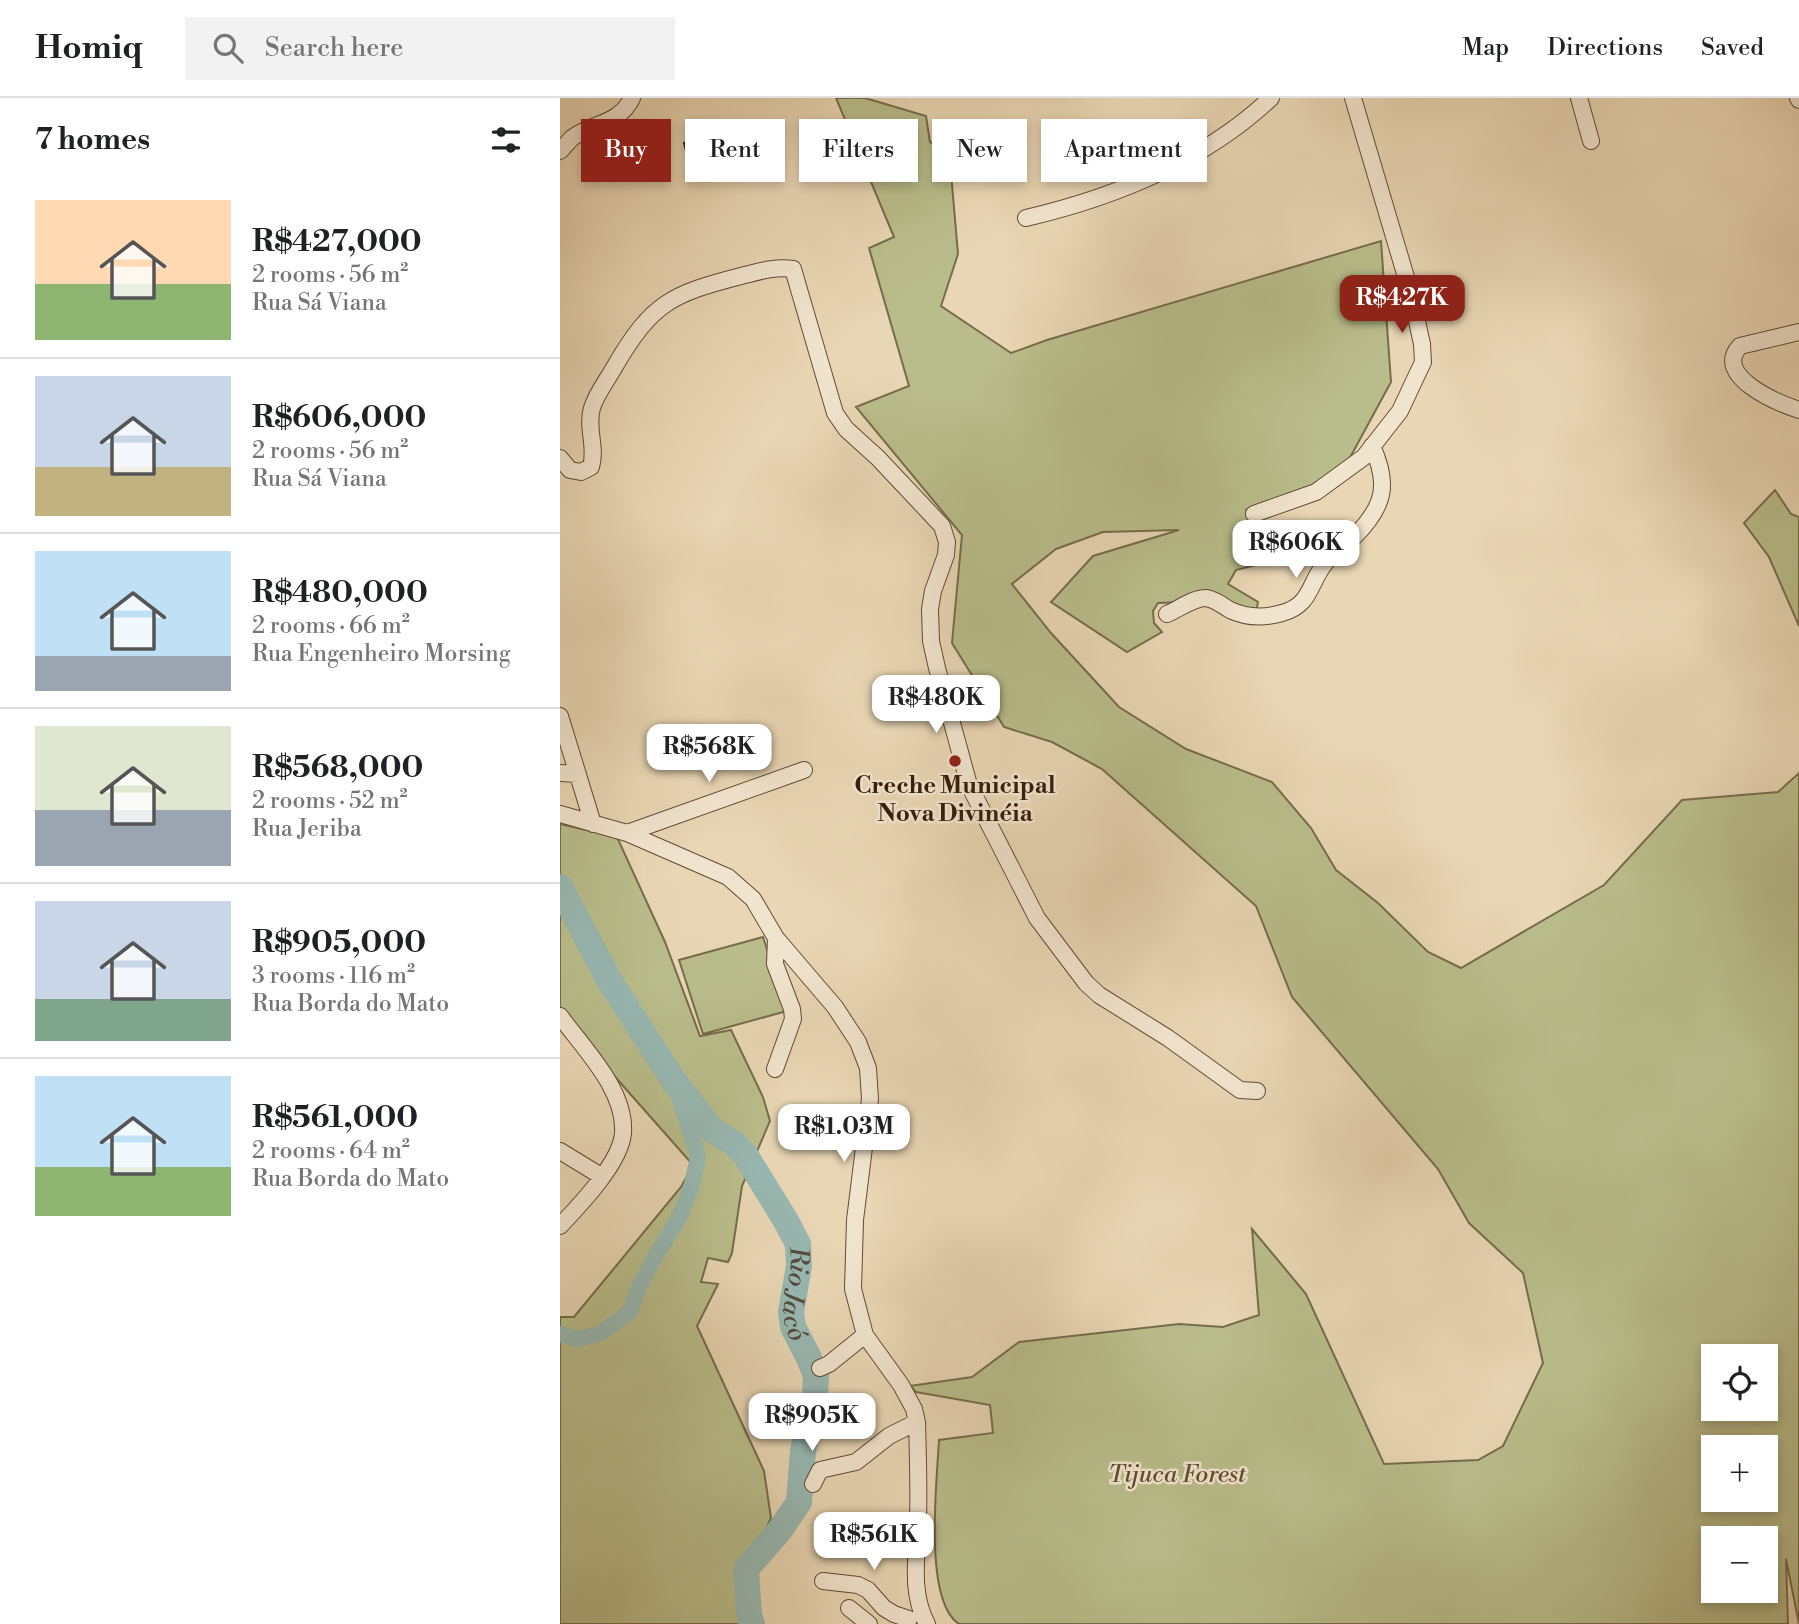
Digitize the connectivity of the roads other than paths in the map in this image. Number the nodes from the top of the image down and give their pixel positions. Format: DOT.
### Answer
graph roads {
  1 [pos="632,98"];
  2 [pos="1271,98"];
  3 [pos="1353,98"];
  4 [pos="1579,98"];
  5 [pos="1591,141"];
  6 [pos="560,151"];
  7 [pos="1026,218"];
  8 [pos="1799,332"];
  9 [pos="1799,410"];
  10 [pos="1372,446"];
  11 [pos="560,458"];
  12 [pos="1254,514"];
  13 [pos="1167,614"];
  14 [pos="560,716"];
  15 [pos="804,770"];
  16 [pos="560,774"];
  17 [pos="578,774"];
  18 [pos="560,814"];
  19 [pos="593,824"];
  20 [pos="627,833"];
  21 [pos="776,938"];
  22 [pos="560,1016"];
  23 [pos="775,1069"];
  24 [pos="1257,1091"];
  25 [pos="560,1151"];
  26 [pos="601,1176"];
  27 [pos="560,1226"];
  28 [pos="865,1335"];
  29 [pos="820,1368"];
  30 [pos="917,1422"];
  31 [pos="813,1485"];
  32 [pos="823,1581"];
  33 [pos="849,1608"];
  34 [pos="914,1620"];
  35 [pos="869,1624"];
  1 -- 6 [label="street"];
  2 -- 7 [label="street"];
  3 -- 10 [label="street"];
  4 -- 5 [label="street"];
  8 -- 9 [label="street"];
  10 -- 12 [label="street"];
  10 -- 13 [label="street"];
  11 -- 24 [label="street"];
  14 -- 17 [label="street"];
  15 -- 20 [label="street"];
  16 -- 17 [label="street"];
  17 -- 19 [label="street"];
  18 -- 19 [label="street"];
  19 -- 20 [label="street"];
  20 -- 21 [label="street"];
  21 -- 23 [label="street"];
  21 -- 28 [label="street"];
  22 -- 26 [label="street"];
  25 -- 26 [label="street"];
  26 -- 27 [label="street"];
  28 -- 29 [label="street"];
  28 -- 30 [label="street"];
  30 -- 31 [label="street"];
  30 -- 34 [label="street"];
  32 -- 34 [label="street"];
  33 -- 35 [label="street"];
}
